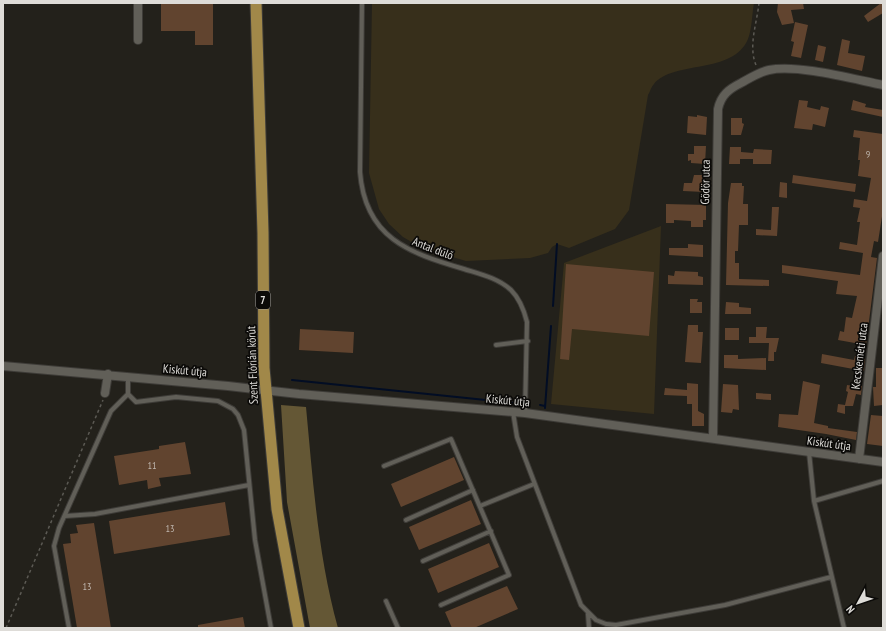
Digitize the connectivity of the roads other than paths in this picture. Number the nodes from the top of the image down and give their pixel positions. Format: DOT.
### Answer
graph roads {
  1 [pos="138,3"];
  2 [pos="256,3"];
  3 [pos="362,3"];
  4 [pos="138,40"];
  5 [pos="883,85"];
  6 [pos="883,256"];
  7 [pos="528,341"];
  8 [pos="496,345"];
  9 [pos="3,366"];
  10 [pos="108,374"];
  11 [pos="128,378"];
  12 [pos="266,391"];
  13 [pos="105,393"];
  14 [pos="128,394"];
  15 [pos="512,412"];
  16 [pos="525,413"];
  17 [pos="713,438"];
  18 [pos="808,452"];
  19 [pos="859,459"];
  20 [pos="883,462"];
  21 [pos="384,466"];
  22 [pos="883,481"];
  23 [pos="534,484"];
  24 [pos="249,485"];
  25 [pos="473,490"];
  26 [pos="814,501"];
  27 [pos="480,506"];
  28 [pos="65,516"];
  29 [pos="406,520"];
  30 [pos="490,531"];
  31 [pos="422,561"];
  32 [pos="831,577"];
  33 [pos="386,601"];
  34 [pos="441,605"];
  35 [pos="588,613"];
  36 [pos="68,628"];
  37 [pos="271,628"];
  38 [pos="299,628"];
  39 [pos="398,628"];
  40 [pos="589,628"];
  41 [pos="844,628"];
  1 -- 4 [label="street"];
  2 -- 12 [label="main road, Szent Flórián körút / 7"];
  3 -- 7 [label="lane, Antal dűlő"];
  5 -- 17 [label="street, Gödör utca"];
  6 -- 19 [label="street, Kecskeméti utca"];
  7 -- 8 [label="lane"];
  7 -- 16 [label="lane, Antal dűlő"];
  9 -- 10 [label="street, Kiskút útja"];
  10 -- 11 [label="street, Kiskút útja"];
  10 -- 13 [label="street"];
  11 -- 12 [label="street, Kiskút útja"];
  11 -- 14 [label="lane"];
  12 -- 15 [label="street, Kiskút útja"];
  12 -- 38 [label="main road, Szent Flórián körút / 7"];
  14 -- 24 [label="lane"];
  14 -- 28 [label="lane"];
  15 -- 16 [label="street, Kiskút útja"];
  15 -- 23 [label="lane"];
  16 -- 17 [label="street, Kiskút útja"];
  17 -- 18 [label="street, Kiskút útja"];
  18 -- 19 [label="street, Kiskút útja"];
  18 -- 26 [label="lane"];
  19 -- 20 [label="street, Kiskút útja"];
  21 -- 25 [label="lane"];
  22 -- 26 [label="lane"];
  23 -- 27 [label="lane"];
  23 -- 35 [label="lane"];
  24 -- 28 [label="lane"];
  24 -- 37 [label="lane"];
  25 -- 27 [label="lane"];
  25 -- 29 [label="lane"];
  26 -- 32 [label="lane"];
  27 -- 30 [label="lane"];
  28 -- 36 [label="lane"];
  30 -- 31 [label="lane"];
  30 -- 34 [label="lane"];
  32 -- 35 [label="lane"];
  32 -- 41 [label="lane"];
  33 -- 39 [label="lane"];
  35 -- 40 [label="lane"];
}
